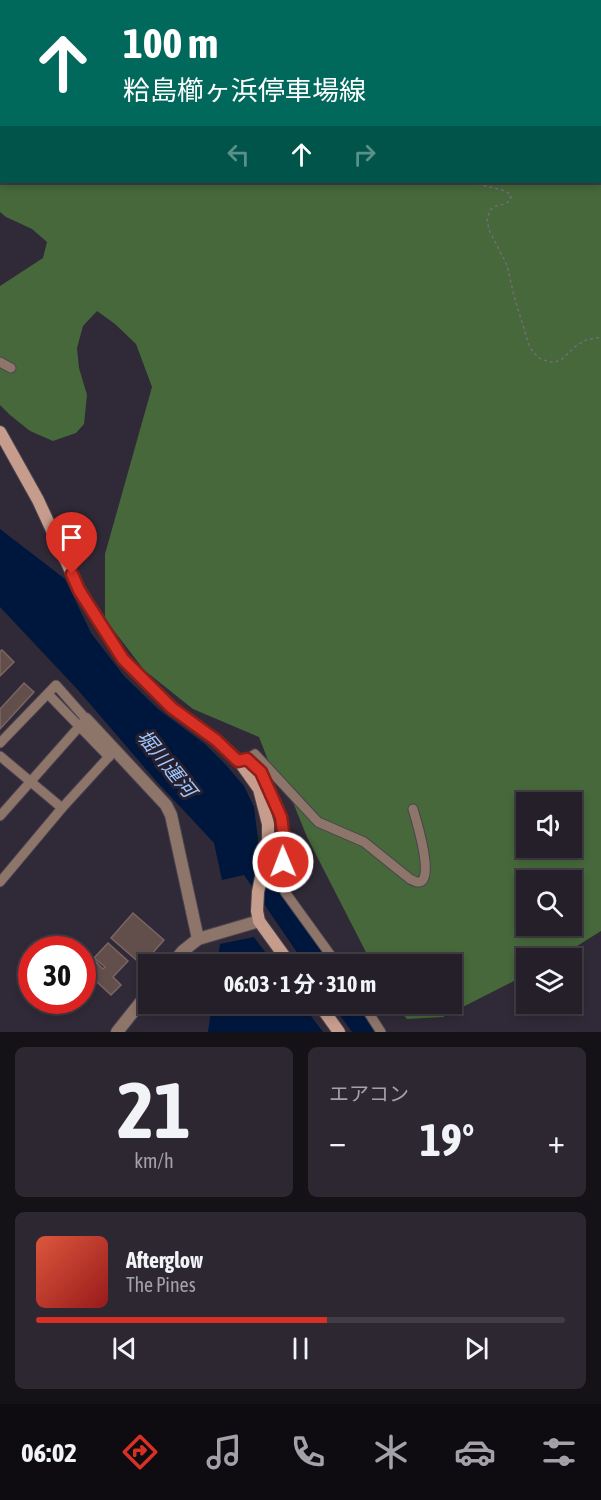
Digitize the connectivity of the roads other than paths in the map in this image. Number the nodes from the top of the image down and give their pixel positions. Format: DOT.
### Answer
graph roads {
  1 [pos="0,362"];
  2 [pos="11,368"];
  3 [pos="0,432"];
  4 [pos="83,723"];
  5 [pos="0,743"];
  6 [pos="112,754"];
  7 [pos="0,756"];
  8 [pos="243,760"];
  9 [pos="30,781"];
  10 [pos="63,808"];
  11 [pos="413,809"];
  12 [pos="0,816"];
  13 [pos="0,882"];
  14 [pos="258,916"];
  15 [pos="198,939"];
  16 [pos="180,954"];
  17 [pos="283,954"];
  18 [pos="330,954"];
  19 [pos="138,1006"];
  20 [pos="326,1014"];
  21 [pos="369,1014"];
  22 [pos="117,1032"];
  23 [pos="339,1032"];
  24 [pos="381,1032"];
  1 -- 2 [label="street"];
  3 -- 8 [label="main road"];
  4 -- 5 [label="street"];
  4 -- 6 [label="street"];
  4 -- 9 [label="street"];
  6 -- 10 [label="street"];
  6 -- 15 [label="street"];
  7 -- 9 [label="street"];
  8 -- 11 [label="street"];
  8 -- 14 [label="main road"];
  8 -- 18 [label="street"];
  9 -- 10 [label="street"];
  9 -- 12 [label="street"];
  10 -- 13 [label="street"];
  14 -- 15 [label="street"];
  14 -- 17 [label="main road"];
  15 -- 16 [label="street"];
  19 -- 22 [label="street"];
  20 -- 23 [label="main road"];
  21 -- 24 [label="street"];
}
